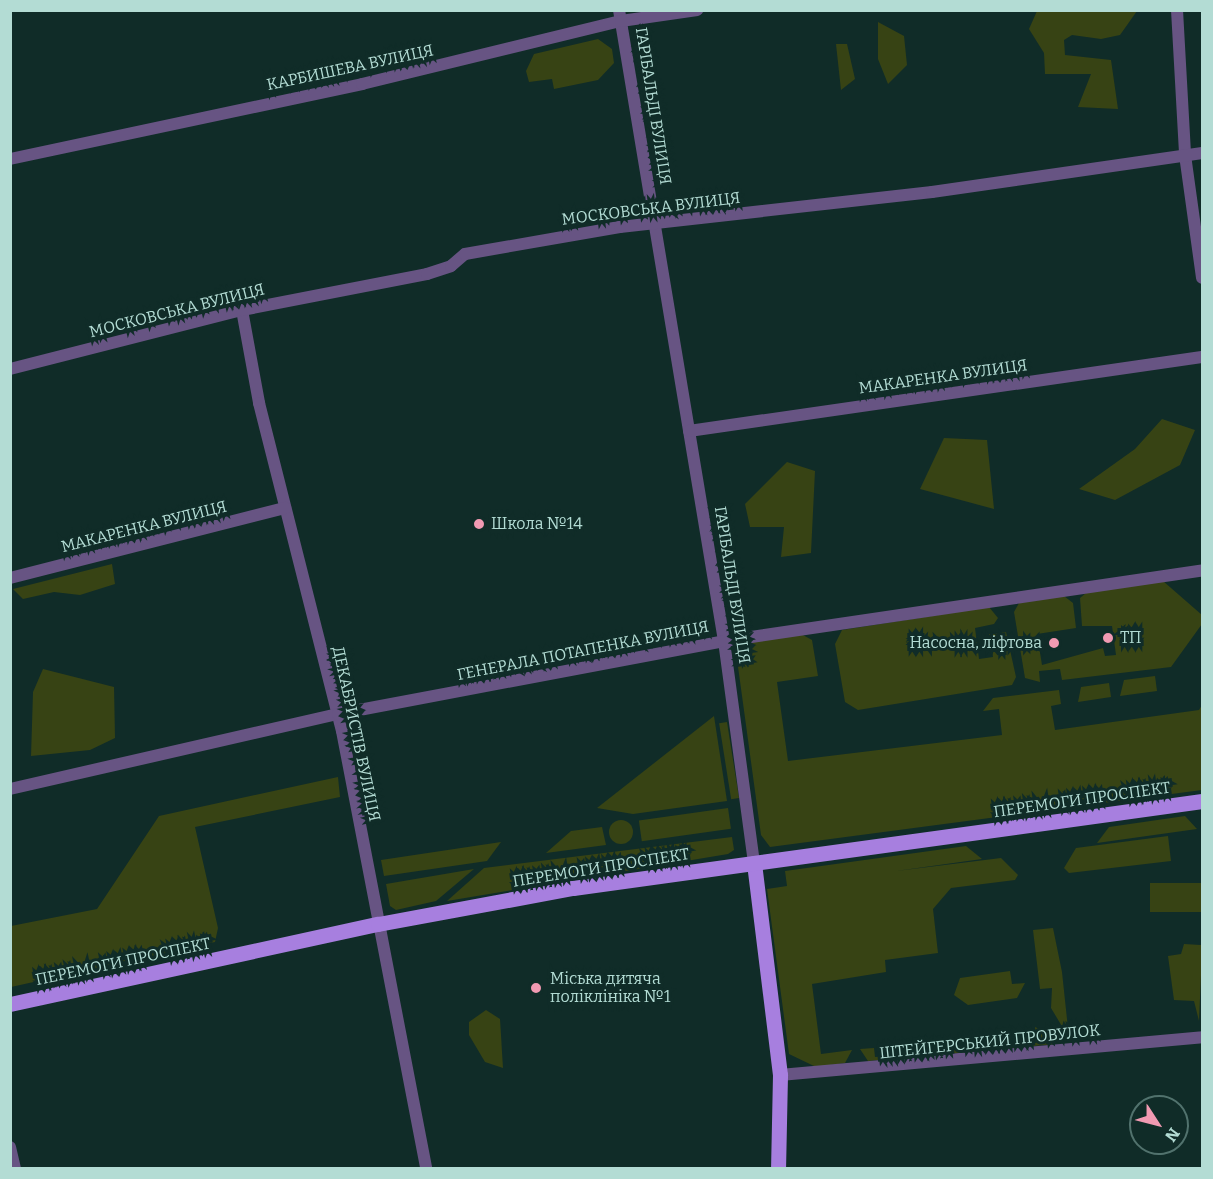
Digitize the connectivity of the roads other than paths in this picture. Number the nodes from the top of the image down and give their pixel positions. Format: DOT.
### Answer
graph roads {
  1 [pos="696,10"];
  2 [pos="1177,10"];
  3 [pos="620,16"];
  4 [pos="1203,153"];
  5 [pos="1185,155"];
  6 [pos="10,159"];
  7 [pos="654,225"];
  8 [pos="1203,278"];
  9 [pos="242,310"];
  10 [pos="1203,357"];
  11 [pos="10,369"];
  12 [pos="689,431"];
  13 [pos="285,508"];
  14 [pos="1203,570"];
  15 [pos="10,578"];
  16 [pos="724,641"];
  17 [pos="338,714"];
  18 [pos="10,789"];
  19 [pos="1202,805"];
  20 [pos="754,863"];
  21 [pos="378,924"];
  22 [pos="10,1004"];
  23 [pos="1203,1037"];
  24 [pos="780,1075"];
  25 [pos="10,1147"];
  26 [pos="15,1168"];
  27 [pos="426,1168"];
  28 [pos="778,1168"];
  1 -- 3 [label="street, КАРБИШЕВА ВУЛИЦЯ"];
  2 -- 5 [label="street"];
  3 -- 6 [label="street, КАРБИШЕВА ВУЛИЦЯ"];
  3 -- 7 [label="street, ГАРІБАЛЬДІ ВУЛИЦЯ"];
  4 -- 5 [label="street, МОСКОВСЬКА ВУЛИЦЯ"];
  5 -- 7 [label="street, МОСКОВСЬКА ВУЛИЦЯ"];
  5 -- 8 [label="street"];
  7 -- 9 [label="street, МОСКОВСЬКА ВУЛИЦЯ"];
  7 -- 12 [label="street, ГАРІБАЛЬДІ ВУЛИЦЯ"];
  9 -- 11 [label="street, МОСКОВСЬКА ВУЛИЦЯ"];
  9 -- 13 [label="street, ДЕКАБРИСТІВ ВУЛИЦЯ"];
  10 -- 12 [label="street, МАКАРЕНКА ВУЛИЦЯ"];
  12 -- 16 [label="street, ГАРІБАЛЬДІ ВУЛИЦЯ"];
  13 -- 15 [label="street, МАКАРЕНКА ВУЛИЦЯ"];
  13 -- 17 [label="street, ДЕКАБРИСТІВ ВУЛИЦЯ"];
  14 -- 16 [label="street, ГЕНЕРАЛА ПОТАПЕНКА ВУЛИЦЯ"];
  16 -- 17 [label="street, ГЕНЕРАЛА ПОТАПЕНКА ВУЛИЦЯ"];
  16 -- 20 [label="street, ГАРІБАЛЬДІ ВУЛИЦЯ"];
  17 -- 18 [label="street, ГЕНЕРАЛА ПОТАПЕНКА ВУЛИЦЯ"];
  17 -- 21 [label="street, ДЕКАБРИСТІВ ВУЛИЦЯ"];
  19 -- 20 [label="main road, ПЕРЕМОГИ ПРОСПЕКТ"];
  20 -- 21 [label="main road, ПЕРЕМОГИ ПРОСПЕКТ"];
  20 -- 24 [label="main road, ГАРІБАЛЬДІ ВУЛИЦЯ"];
  21 -- 22 [label="main road, ПЕРЕМОГИ ПРОСПЕКТ"];
  21 -- 27 [label="street, ДЕКАБРИСТІВ ВУЛИЦЯ"];
  23 -- 24 [label="street, ШТЕЙГЕРСЬКИЙ ПРОВУЛОК"];
  24 -- 28 [label="main road, ГАРІБАЛЬДІ ВУЛИЦЯ"];
  25 -- 26 [label="street"];
}
